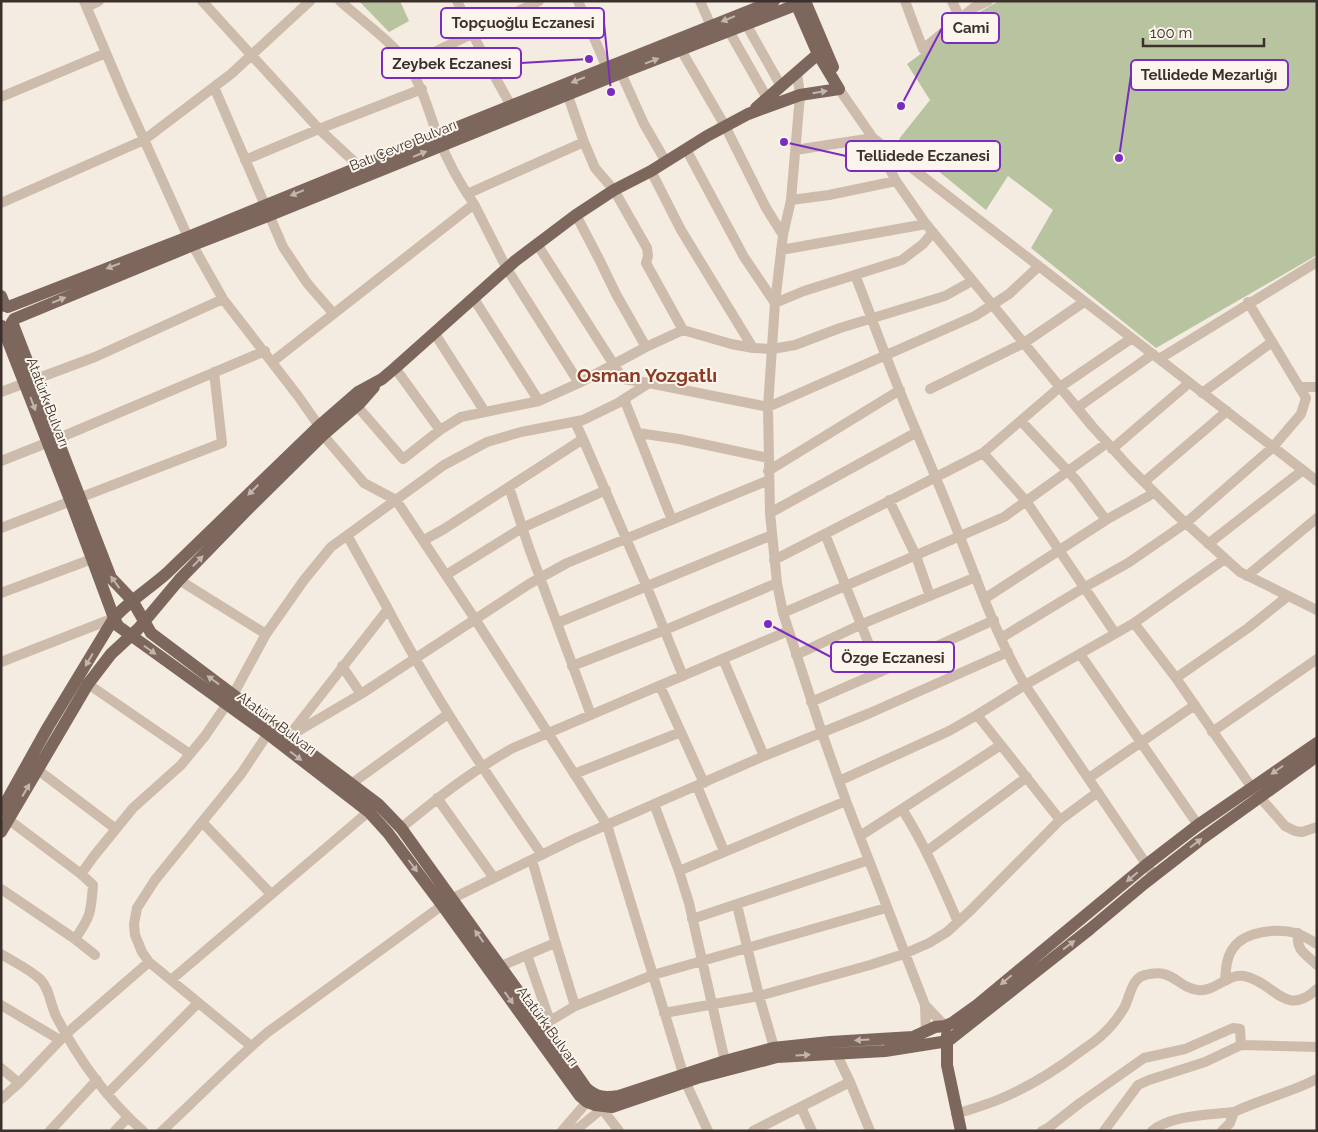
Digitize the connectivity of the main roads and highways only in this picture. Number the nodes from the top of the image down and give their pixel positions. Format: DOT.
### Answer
graph roads {
  1 [pos="774,1"];
  2 [pos="801,2"];
  3 [pos="756,4"];
  4 [pos="822,52"];
  5 [pos="564,91"];
  6 [pos="748,114"];
  7 [pos="440,140"];
  8 [pos="267,211"];
  9 [pos="190,241"];
  10 [pos="4,304"];
  11 [pos="7,323"];
  12 [pos="382,379"];
  13 [pos="321,431"];
  14 [pos="76,500"];
  15 [pos="132,600"];
  16 [pos="114,618"];
  17 [pos="144,620"];
  18 [pos="130,636"];
  19 [pos="230,700"];
  20 [pos="271,730"];
  21 [pos="1317,743"];
  22 [pos="1317,756"];
  23 [pos="1256,792"];
  24 [pos="373,808"];
  25 [pos="5,815"];
  26 [pos="1,832"];
  27 [pos="447,902"];
  28 [pos="945,1026"];
  29 [pos="926,1032"];
  30 [pos="948,1041"];
  31 [pos="932,1045"];
  32 [pos="833,1048"];
  33 [pos="775,1052"];
  34 [pos="947,1065"];
  35 [pos="684,1078"];
  36 [pos="604,1103"];
  37 [pos="961,1131"];
  1 -- 3 [label="main road, Batı Çevre Bulvarı"];
  2 -- 4 [label="main road"];
  5 -- 2 [label="main road, Batı Çevre Bulvarı, one-way"];
  3 -- 5 [label="main road, Batı Çevre Bulvarı, one-way"];
  4 -- 6 [label="main road"];
  6 -- 4 [label="main road, one-way"];
  5 -- 7 [label="main road, Batı Çevre Bulvarı"];
  6 -- 12 [label="main road"];
  8 -- 7 [label="main road, Batı Çevre Bulvarı, one-way"];
  7 -- 8 [label="main road, Batı Çevre Bulvarı, one-way"];
  8 -- 9 [label="main road, Batı Çevre Bulvarı"];
  9 -- 10 [label="main road, Batı Çevre Bulvarı, one-way"];
  11 -- 9 [label="main road, Batı Çevre Bulvarı, one-way"];
  10 -- 11 [label="main road, Atatürk Bulvarı"];
  11 -- 14 [label="main road, Atatürk Bulvarı"];
  12 -- 13 [label="main road"];
  12 -- 13 [label="main road"];
  13 -- 15 [label="main road, one-way"];
  17 -- 13 [label="main road, one-way"];
  15 -- 14 [label="main road, Atatürk Bulvarı, one-way"];
  14 -- 16 [label="main road, Atatürk Bulvarı"];
  15 -- 16 [label="main road"];
  15 -- 17 [label="main road, Atatürk Bulvarı"];
  16 -- 18 [label="main road, Atatürk Bulvarı"];
  16 -- 25 [label="main road, one-way"];
  17 -- 18 [label="main road"];
  19 -- 17 [label="main road, Atatürk Bulvarı, one-way"];
  18 -- 19 [label="main road, Atatürk Bulvarı, one-way"];
  25 -- 18 [label="main road, one-way"];
  19 -- 20 [label="main road, Atatürk Bulvarı"];
  20 -- 24 [label="main road, Atatürk Bulvarı, one-way"];
  20 -- 24 [label="main road, Atatürk Bulvarı"];
  21 -- 23 [label="main road, one-way"];
  22 -- 23 [label="main road"];
  23 -- 28 [label="main road, one-way"];
  30 -- 23 [label="main road, one-way"];
  24 -- 27 [label="main road, Atatürk Bulvarı, one-way"];
  24 -- 27 [label="main road, Atatürk Bulvarı"];
  25 -- 26 [label="main road"];
  36 -- 27 [label="main road, Atatürk Bulvarı, one-way"];
  27 -- 36 [label="main road, Atatürk Bulvarı, one-way"];
  28 -- 29 [label="main road"];
  28 -- 30 [label="main road"];
  29 -- 31 [label="main road"];
  29 -- 32 [label="main road, one-way"];
  30 -- 31 [label="main road"];
  30 -- 34 [label="main road"];
  31 -- 32 [label="main road"];
  31 -- 34 [label="main road"];
  32 -- 33 [label="main road"];
  33 -- 35 [label="main road"];
  33 -- 35 [label="main road"];
  34 -- 37 [label="main road"];
  35 -- 36 [label="main road"];
}
